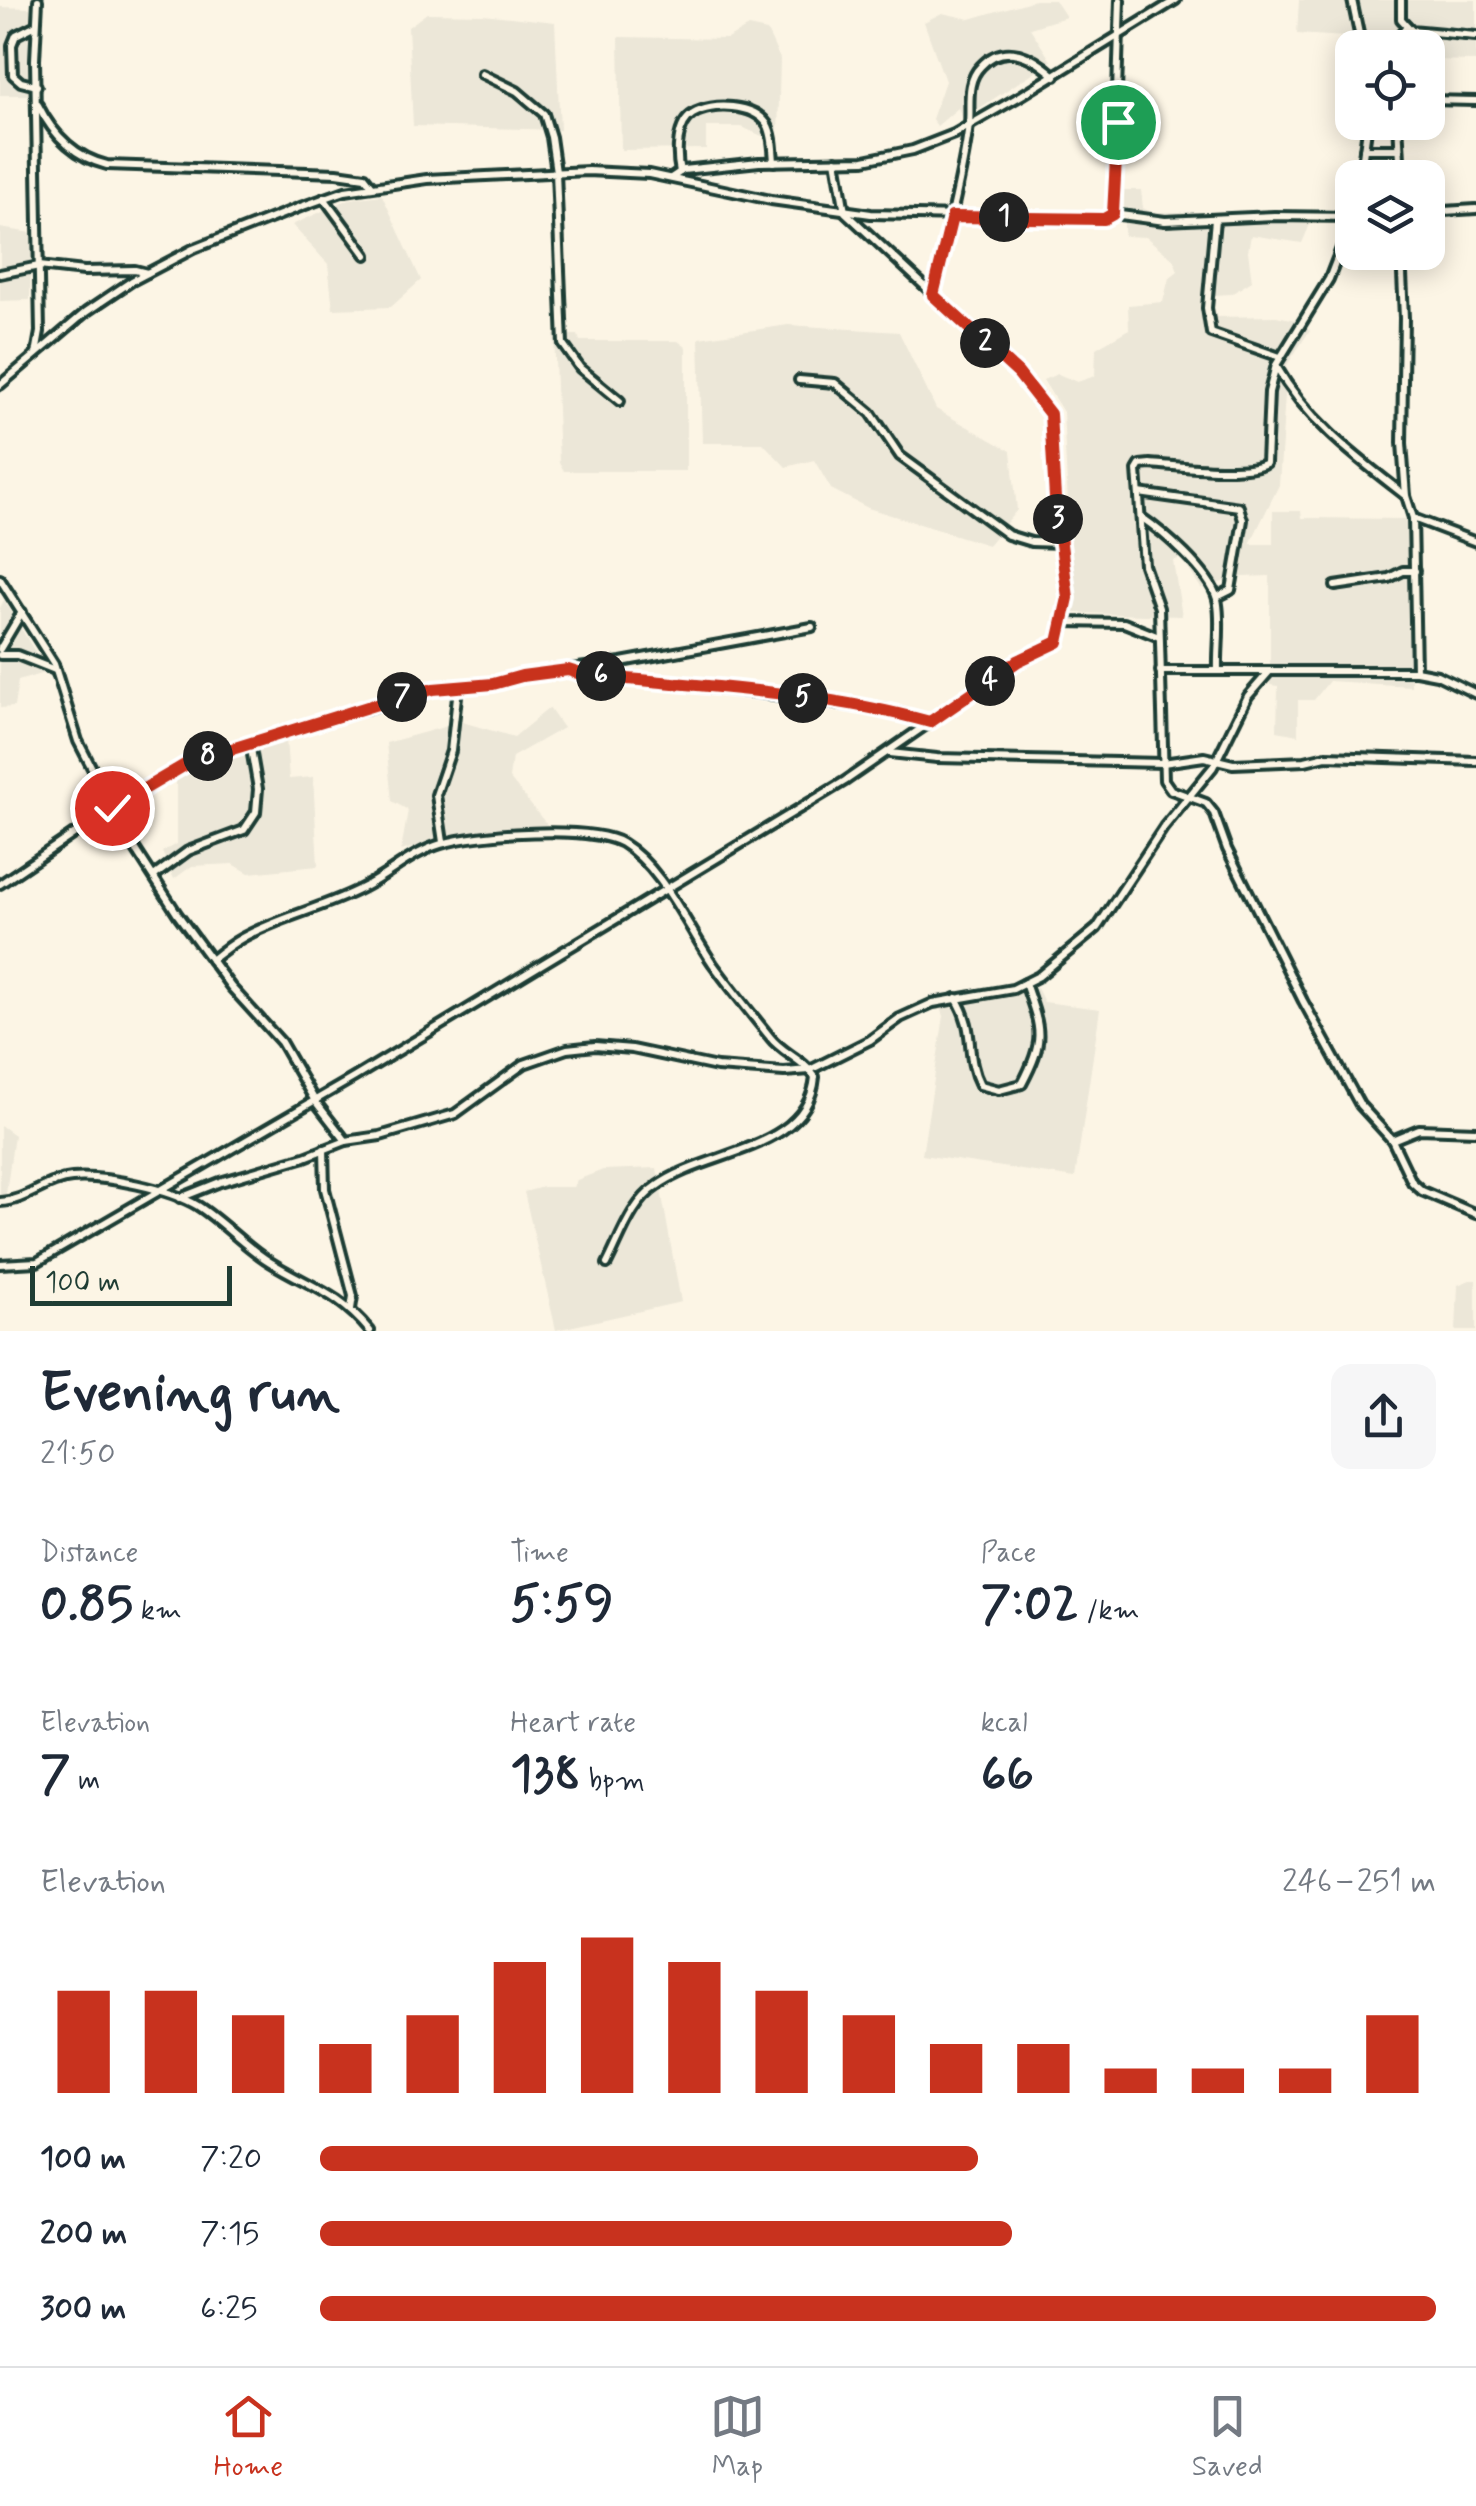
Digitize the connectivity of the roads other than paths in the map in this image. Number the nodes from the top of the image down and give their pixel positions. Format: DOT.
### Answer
graph roads {
  1 [pos="38,0"];
  2 [pos="1120,0"];
  3 [pos="1176,0"];
  4 [pos="1352,0"];
  5 [pos="1401,0"];
  6 [pos="36,25"];
  7 [pos="1407,26"];
  8 [pos="1358,30"];
  9 [pos="1405,30"];
  10 [pos="1476,36"];
  11 [pos="1118,39"];
  12 [pos="482,74"];
  13 [pos="1055,76"];
  14 [pos="37,86"];
  15 [pos="1445,100"];
  16 [pos="1476,101"];
  17 [pos="38,105"];
  18 [pos="969,125"];
  19 [pos="1365,140"];
  20 [pos="1399,140"];
  21 [pos="1364,149"];
  22 [pos="1399,149"];
  23 [pos="836,160"];
  24 [pos="1362,160"];
  25 [pos="1400,160"];
  26 [pos="774,162"];
  27 [pos="556,172"];
  28 [pos="680,172"];
  29 [pos="670,178"];
  30 [pos="373,187"];
  31 [pos="324,198"];
  32 [pos="1476,209"];
  33 [pos="1445,211"];
  34 [pos="845,212"];
  35 [pos="1113,214"];
  36 [pos="952,217"];
  37 [pos="1335,218"];
  38 [pos="1215,219"];
  39 [pos="366,255"];
  40 [pos="1335,262"];
  41 [pos="40,266"];
  42 [pos="1402,270"];
  43 [pos="148,273"];
  44 [pos="0,274"];
  45 [pos="933,295"];
  46 [pos="36,356"];
  47 [pos="1278,361"];
  48 [pos="798,380"];
  49 [pos="0,385"];
  50 [pos="620,401"];
  51 [pos="1139,493"];
  52 [pos="1406,496"];
  53 [pos="1141,517"];
  54 [pos="1413,518"];
  55 [pos="1061,542"];
  56 [pos="1476,542"];
  57 [pos="1415,571"];
  58 [pos="0,578"];
  59 [pos="1335,586"];
  60 [pos="1217,598"];
  61 [pos="22,612"];
  62 [pos="1064,622"];
  63 [pos="812,627"];
  64 [pos="1160,637"];
  65 [pos="0,652"];
  66 [pos="568,670"];
  67 [pos="1160,670"];
  68 [pos="56,671"];
  69 [pos="1416,671"];
  70 [pos="1218,672"];
  71 [pos="1270,672"];
  72 [pos="458,687"];
  73 [pos="1476,694"];
  74 [pos="930,722"];
  75 [pos="250,743"];
  76 [pos="889,753"];
  77 [pos="1217,759"];
  78 [pos="1476,761"];
  79 [pos="1163,763"];
  80 [pos="1190,798"];
  81 [pos="112,808"];
  82 [pos="444,842"];
  83 [pos="154,876"];
  84 [pos="0,884"];
  85 [pos="666,888"];
  86 [pos="210,960"];
  87 [pos="1026,983"];
  88 [pos="956,998"];
  89 [pos="810,1070"];
  90 [pos="314,1100"];
  91 [pos="1476,1131"];
  92 [pos="346,1140"];
  93 [pos="1392,1140"];
  94 [pos="324,1149"];
  95 [pos="159,1191"];
  96 [pos="180,1198"];
  97 [pos="0,1202"];
  98 [pos="1476,1214"];
  99 [pos="0,1264"];
  100 [pos="608,1264"];
  101 [pos="351,1310"];
  102 [pos="370,1331"];
  1 -- 6 [label="lane"];
  2 -- 11 [label="lane"];
  3 -- 11 [label="lane"];
  4 -- 8 [label="lane"];
  5 -- 7 [label="lane"];
  6 -- 14 [label="lane"];
  6 -- 14 [label="lane"];
  7 -- 9 [label="lane"];
  7 -- 10 [label="lane"];
  11 -- 13 [label="lane"];
  11 -- 35 [label="lane"];
  12 -- 27 [label="lane"];
  13 -- 18 [label="lane"];
  13 -- 18 [label="lane"];
  14 -- 17 [label="lane"];
  15 -- 16 [label="lane"];
  17 -- 30 [label="lane"];
  17 -- 41 [label="lane"];
  18 -- 23 [label="lane"];
  18 -- 36 [label="lane"];
  19 -- 21 [label="lane"];
  20 -- 22 [label="lane"];
  21 -- 22 [label="lane"];
  21 -- 24 [label="lane"];
  22 -- 25 [label="lane"];
  23 -- 26 [label="lane"];
  23 -- 34 [label="lane"];
  26 -- 28 [label="lane"];
  26 -- 28 [label="lane"];
  27 -- 29 [label="lane"];
  27 -- 30 [label="lane"];
  27 -- 50 [label="lane"];
  28 -- 29 [label="lane"];
  29 -- 34 [label="lane"];
  30 -- 31 [label="lane"];
  31 -- 39 [label="lane"];
  31 -- 43 [label="lane"];
  32 -- 33 [label="lane"];
  34 -- 36 [label="lane"];
  34 -- 45 [label="lane"];
  35 -- 36 [label="lane"];
  35 -- 38 [label="lane"];
  36 -- 45 [label="lane"];
  37 -- 38 [label="lane"];
  38 -- 47 [label="lane"];
  40 -- 47 [label="lane"];
  41 -- 43 [label="lane"];
  41 -- 44 [label="lane"];
  41 -- 46 [label="lane"];
  42 -- 52 [label="lane"];
  43 -- 46 [label="lane"];
  45 -- 55 [label="lane"];
  46 -- 49 [label="lane"];
  47 -- 51 [label="lane"];
  47 -- 52 [label="lane"];
  48 -- 55 [label="lane"];
  51 -- 53 [label="lane"];
  51 -- 60 [label="lane"];
  52 -- 54 [label="lane"];
  53 -- 60 [label="lane"];
  53 -- 64 [label="lane"];
  54 -- 56 [label="lane"];
  54 -- 57 [label="lane"];
  55 -- 62 [label="lane"];
  57 -- 59 [label="lane"];
  57 -- 69 [label="lane"];
  58 -- 61 [label="lane"];
  60 -- 70 [label="lane"];
  61 -- 65 [label="lane"];
  61 -- 68 [label="lane"];
  62 -- 64 [label="lane"];
  62 -- 74 [label="lane"];
  63 -- 66 [label="lane"];
  64 -- 67 [label="lane"];
  65 -- 68 [label="lane"];
  66 -- 72 [label="lane"];
  66 -- 74 [label="lane"];
  67 -- 70 [label="lane"];
  67 -- 79 [label="lane"];
  68 -- 81 [label="lane"];
  69 -- 71 [label="lane"];
  69 -- 73 [label="lane"];
  70 -- 71 [label="lane"];
  71 -- 77 [label="lane"];
  72 -- 75 [label="lane"];
  72 -- 82 [label="lane"];
  74 -- 76 [label="lane"];
  75 -- 81 [label="lane"];
  75 -- 83 [label="lane"];
  76 -- 79 [label="lane"];
  76 -- 85 [label="lane"];
  77 -- 78 [label="lane"];
  77 -- 79 [label="lane"];
  77 -- 80 [label="lane"];
  79 -- 80 [label="lane"];
  80 -- 87 [label="lane"];
  80 -- 93 [label="lane"];
  81 -- 83 [label="lane"];
  81 -- 84 [label="lane"];
  82 -- 85 [label="lane"];
  82 -- 86 [label="lane"];
  83 -- 86 [label="lane"];
  85 -- 89 [label="lane"];
  85 -- 90 [label="lane"];
  86 -- 90 [label="lane"];
  87 -- 88 [label="lane"];
  87 -- 88 [label="lane"];
  88 -- 89 [label="lane"];
  89 -- 92 [label="lane"];
  89 -- 100 [label="lane"];
  90 -- 92 [label="lane"];
  90 -- 95 [label="lane"];
  91 -- 93 [label="lane"];
  92 -- 94 [label="lane"];
  93 -- 98 [label="lane"];
  94 -- 96 [label="lane"];
  94 -- 101 [label="lane"];
  95 -- 96 [label="lane"];
  95 -- 97 [label="lane"];
  95 -- 99 [label="lane"];
  96 -- 101 [label="lane"];
  101 -- 102 [label="lane"];
}
